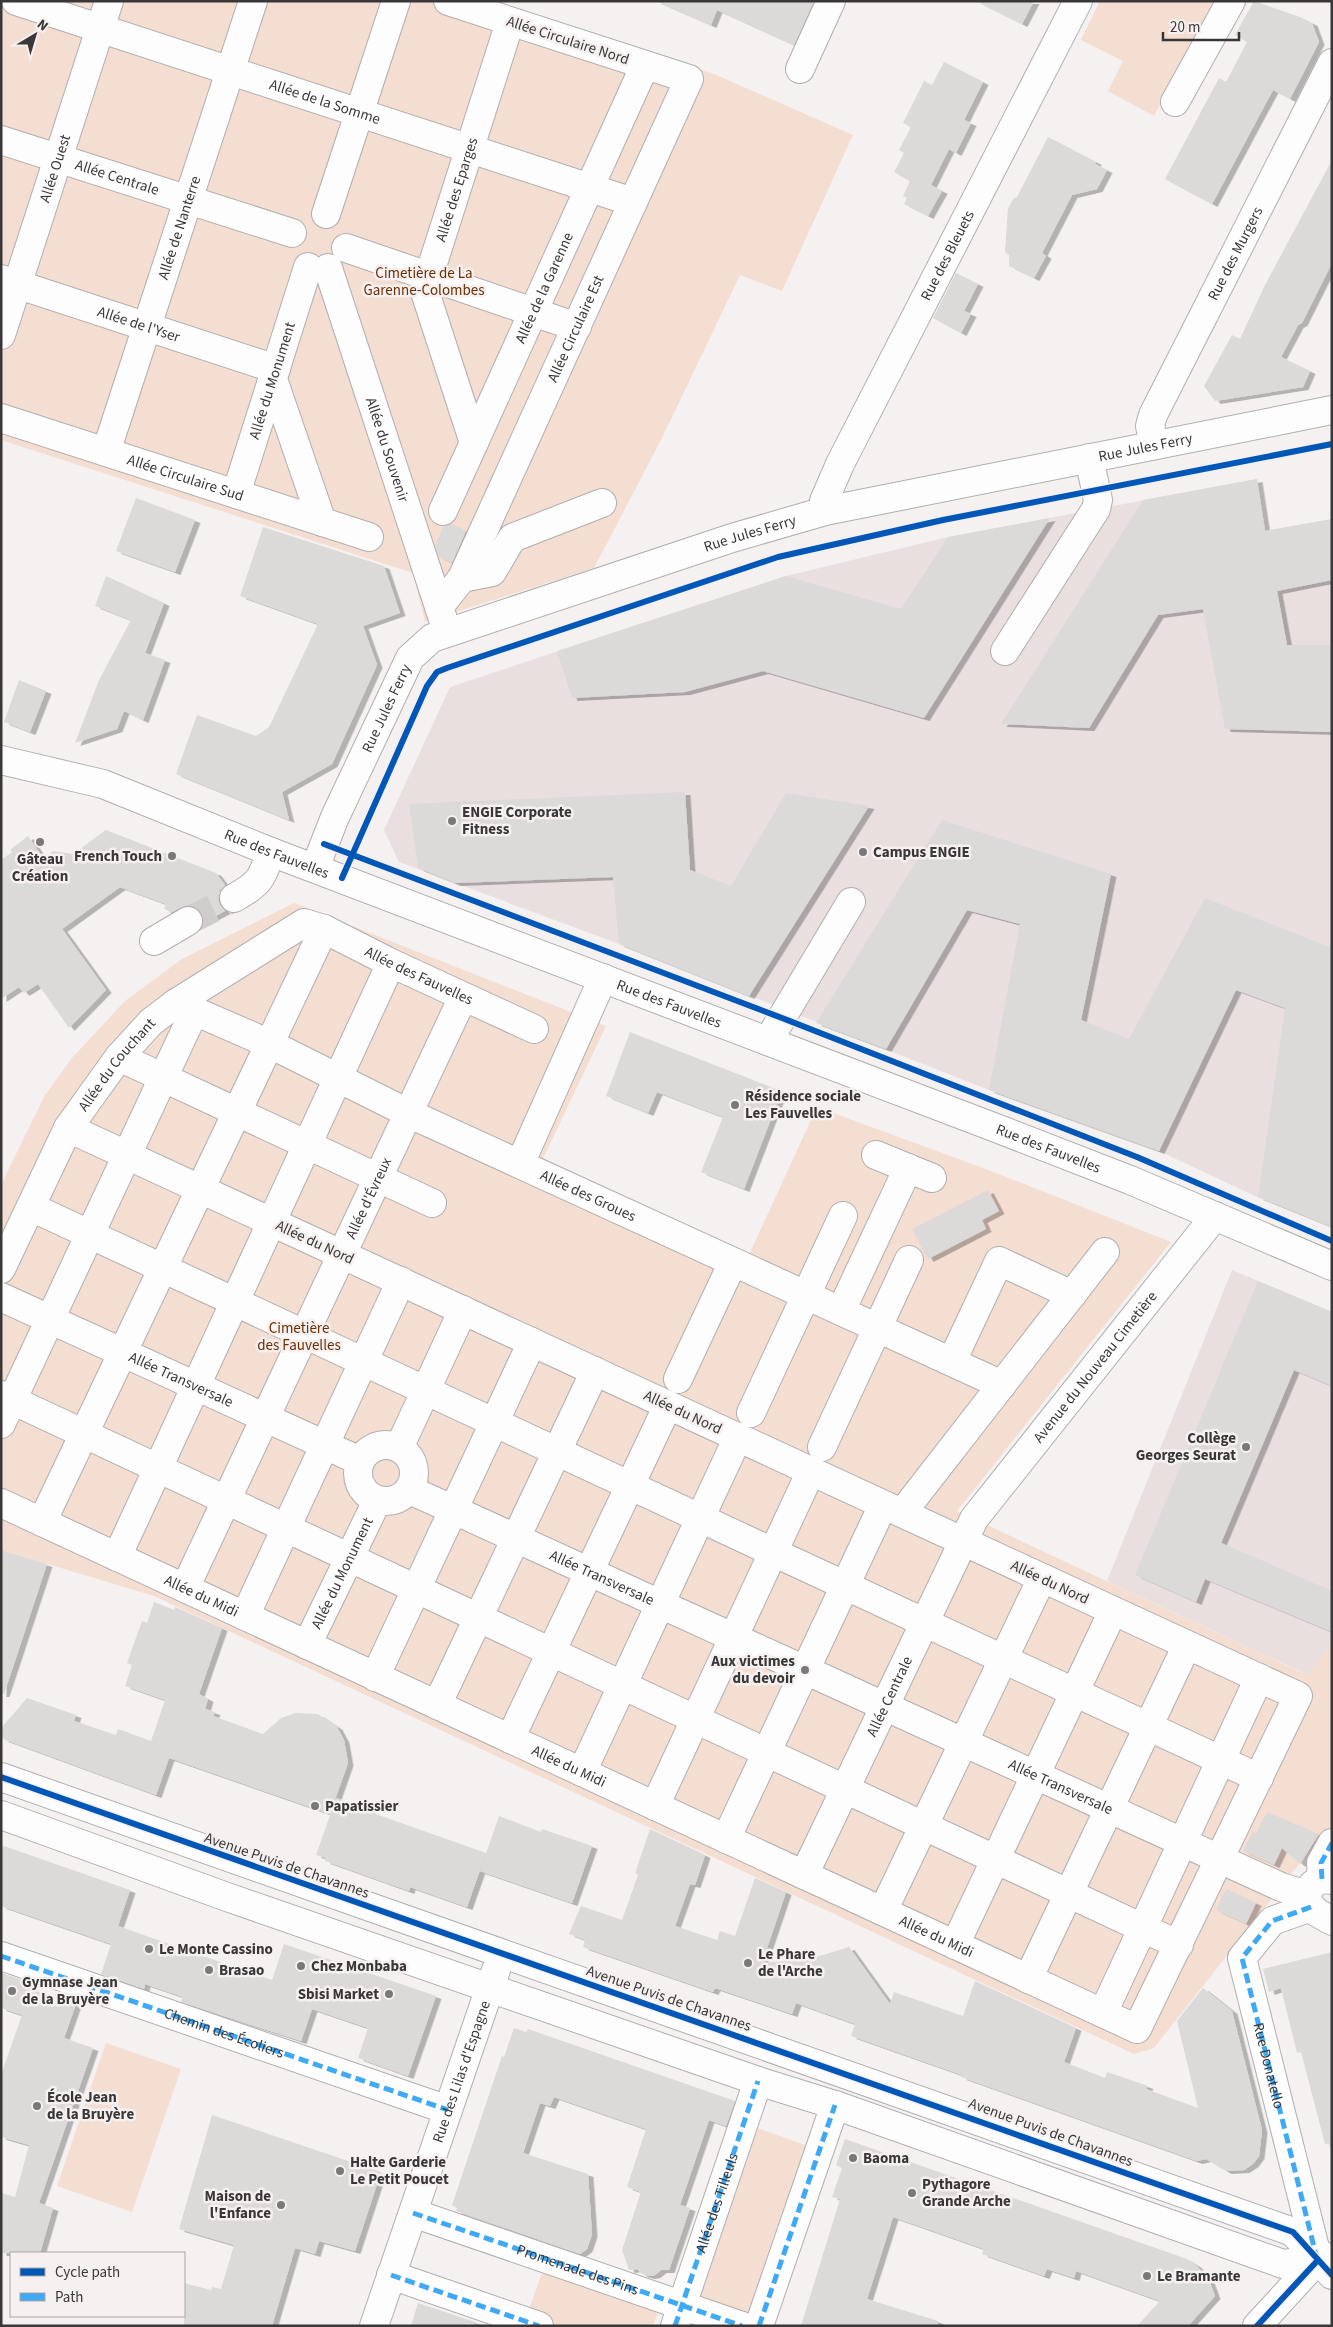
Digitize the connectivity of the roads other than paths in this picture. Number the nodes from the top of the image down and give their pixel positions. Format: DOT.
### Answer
graph roads {
  1 [pos="16,1"];
  2 [pos="109,1"];
  3 [pos="253,1"];
  4 [pos="396,1"];
  5 [pos="448,1"];
  6 [pos="831,1"];
  7 [pos="1078,1"];
  8 [pos="1231,1"];
  9 [pos="510,22"];
  10 [pos="100,28"];
  11 [pos="1332,63"];
  12 [pos="645,65"];
  13 [pos="800,69"];
  14 [pos="230,71"];
  15 [pos="689,79"];
  16 [pos="1175,102"];
  17 [pos="361,113"];
  18 [pos="1,140"];
  19 [pos="469,149"];
  20 [pos="58,158"];
  21 [pos="590,188"];
  22 [pos="188,199"];
  23 [pos="633,202"];
  24 [pos="326,214"];
  25 [pos="292,233"];
  26 [pos="346,248"];
  27 [pos="318,268"];
  28 [pos="428,276"];
  29 [pos="9,282"];
  30 [pos="533,312"];
  31 [pos="147,325"];
  32 [pos="577,326"];
  33 [pos="1,335"];
  34 [pos="275,374"];
  35 [pos="1332,410"];
  36 [pos="1,418"];
  37 [pos="474,443"];
  38 [pos="1154,444"];
  39 [pos="106,452"];
  40 [pos="1089,458"];
  41 [pos="236,494"];
  42 [pos="602,503"];
  43 [pos="443,511"];
  44 [pos="825,511"];
  45 [pos="322,522"];
  46 [pos="370,537"];
  47 [pos="462,578"];
  48 [pos="439,607"];
  49 [pos="449,632"];
  50 [pos="1005,651"];
  51 [pos="1,760"];
  52 [pos="271,852"];
  53 [pos="315,868"];
  54 [pos="234,898"];
  55 [pos="851,902"];
  56 [pos="188,922"];
  57 [pos="314,926"];
  58 [pos="154,941"];
  59 [pos="391,963"];
  60 [pos="602,978"];
  61 [pos="462,997"];
  62 [pos="185,1007"];
  63 [pos="534,1029"];
  64 [pos="768,1041"];
  65 [pos="270,1044"];
  66 [pos="118,1057"];
  67 [pos="163,1078"];
  68 [pos="337,1079"];
  69 [pos="237,1112"];
  70 [pos="408,1113"];
  71 [pos="68,1128"];
  72 [pos="307,1145"];
  73 [pos="127,1155"];
  74 [pos="876,1155"];
  75 [pos="520,1164"];
  76 [pos="378,1178"];
  77 [pos="200,1189"];
  78 [pos="432,1203"];
  79 [pos="31,1207"];
  80 [pos="843,1216"];
  81 [pos="1215,1216"];
  82 [pos="271,1222"];
  83 [pos="90,1234"];
  84 [pos="1105,1252"];
  85 [pos="342,1254"];
  86 [pos="909,1260"];
  87 [pos="733,1262"];
  88 [pos="1332,1266"];
  89 [pos="163,1268"];
  90 [pos="1,1269"];
  91 [pos="401,1281"];
  92 [pos="806,1295"];
  93 [pos="1072,1295"];
  94 [pos="1,1297"];
  95 [pos="234,1302"];
  96 [pos="463,1310"];
  97 [pos="842,1311"];
  98 [pos="50,1320"];
  99 [pos="876,1327"];
  100 [pos="304,1334"];
  101 [pos="532,1342"];
  102 [pos="123,1353"];
  103 [pos="952,1361"];
  104 [pos="364,1362"];
  105 [pos="595,1371"];
  106 [pos="678,1379"];
  107 [pos="196,1385"];
  108 [pos="1002,1385"];
  109 [pos="425,1390"];
  110 [pos="668,1405"];
  111 [pos="5,1406"];
  112 [pos="751,1413"];
  113 [pos="265,1417"];
  114 [pos="494,1423"];
  115 [pos="84,1434"];
  116 [pos="738,1437"];
  117 [pos="325,1444"];
  118 [pos="399,1448"];
  119 [pos="557,1452"];
  120 [pos="816,1459"];
  121 [pos="360,1461"];
  122 [pos="158,1468"];
  123 [pos="630,1486"];
  124 [pos="410,1490"];
  125 [pos="226,1500"];
  126 [pos="377,1501"];
  127 [pos="1,1503"];
  128 [pos="892,1509"];
  129 [pos="453,1510"];
  130 [pos="700,1519"];
  131 [pos="42,1522"];
  132 [pos="286,1528"];
  133 [pos="969,1530"];
  134 [pos="516,1538"];
  135 [pos="773,1552"];
  136 [pos="117,1557"];
  137 [pos="350,1558"];
  138 [pos="589,1572"];
  139 [pos="1042,1578"];
  140 [pos="845,1586"];
  141 [pos="185,1588"];
  142 [pos="416,1589"];
  143 [pos="660,1604"];
  144 [pos="1114,1611"];
  145 [pos="245,1616"];
  146 [pos="478,1618"];
  147 [pos="925,1623"];
  148 [pos="734,1637"];
  149 [pos="307,1645"];
  150 [pos="1187,1645"];
  151 [pos="551,1652"];
  152 [pos="1003,1660"];
  153 [pos="805,1670"];
  154 [pos="375,1677"];
  155 [pos="1259,1678"];
  156 [pos="623,1685"];
  157 [pos="1075,1693"];
  158 [pos="437,1705"];
  159 [pos="885,1707"];
  160 [pos="695,1719"];
  161 [pos="1148,1726"];
  162 [pos="510,1739"];
  163 [pos="964,1742"];
  164 [pos="766,1752"];
  165 [pos="1220,1761"];
  166 [pos="582,1772"];
  167 [pos="1036,1775"];
  168 [pos="1,1777"];
  169 [pos="1259,1778"];
  170 [pos="845,1789"];
  171 [pos="654,1806"];
  172 [pos="1109,1808"];
  173 [pos="1,1815"];
  174 [pos="924,1826"];
  175 [pos="726,1839"];
  176 [pos="1183,1842"];
  177 [pos="1332,1843"];
  178 [pos="996,1859"];
  179 [pos="1220,1859"];
  180 [pos="804,1875"];
  181 [pos="1068,1894"];
  182 [pos="1321,1896"];
  183 [pos="883,1912"];
  184 [pos="1143,1928"];
  185 [pos="1178,1944"];
  186 [pos="955,1945"];
  187 [pos="502,1954"];
  188 [pos="1,1956"];
  189 [pos="1028,1979"];
  190 [pos="491,1988"];
  191 [pos="1103,2013"];
  192 [pos="758,2081"];
  193 [pos="835,2105"];
  194 [pos="448,2110"];
  195 [pos="413,2213"];
  196 [pos="1327,2259"];
  197 [pos="391,2275"];
  198 [pos="678,2316"];
  199 [pos="374,2326"];
  200 [pos="539,2326"];
  201 [pos="742,2326"];
  202 [pos="759,2326"];
  203 [pos="1257,2326"];
  1 -- 10 [label="street, Allée de la Somme"];
  2 -- 10 [label="street, Allée Ouest"];
  3 -- 14 [label="street, Allée de Nanterre"];
  4 -- 17 [label="street"];
  5 -- 9 [label="street, Allée Circulaire Nord"];
  6 -- 13 [label="street"];
  7 -- 44 [label="street, Rue des Bleuets"];
  8 -- 16 [label="street"];
  9 -- 12 [label="street, Allée Circulaire Nord"];
  9 -- 19 [label="street, Allée des Eparges"];
  10 -- 14 [label="street, Allée de la Somme"];
  10 -- 20 [label="street, Allée Ouest"];
  11 -- 38 [label="street, Rue des Murgers"];
  12 -- 15 [label="street, Allée Circulaire Nord"];
  12 -- 21 [label="street, Allée de la Garenne"];
  14 -- 17 [label="street, Allée de la Somme"];
  14 -- 22 [label="street, Allée de Nanterre"];
  15 -- 23 [label="street, Allée Circulaire Est"];
  17 -- 19 [label="street, Allée de la Somme"];
  17 -- 24 [label="street"];
  18 -- 20 [label="street, Allée Centrale"];
  19 -- 21 [label="street, Allée de la Somme"];
  19 -- 28 [label="street, Allée des Eparges"];
  20 -- 22 [label="street, Allée Centrale"];
  20 -- 29 [label="street, Allée Ouest"];
  21 -- 23 [label="street, Allée de la Somme"];
  21 -- 30 [label="street, Allée de la Garenne"];
  22 -- 25 [label="street, Allée Centrale"];
  22 -- 31 [label="street, Allée de Nanterre"];
  23 -- 32 [label="street, Allée Circulaire Est"];
  24 -- 25 [label="street"];
  24 -- 26 [label="street"];
  25 -- 27 [label="street"];
  26 -- 27 [label="street"];
  26 -- 28 [label="street"];
  27 -- 34 [label="street, Allée du Monument"];
  27 -- 48 [label="street, Allée du Souvenir"];
  28 -- 30 [label="street"];
  28 -- 37 [label="street, Allée des Eparges"];
  29 -- 31 [label="street, Allée de l'Yser"];
  29 -- 33 [label="street, Allée Ouest"];
  30 -- 32 [label="street"];
  30 -- 37 [label="street, Allée de la Garenne"];
  31 -- 34 [label="street, Allée de l'Yser"];
  31 -- 39 [label="street, Allée de Nanterre"];
  32 -- 47 [label="street, Allée Circulaire Est"];
  34 -- 41 [label="street, Allée du Monument"];
  34 -- 45 [label="street"];
  35 -- 38 [label="street, Rue Jules Ferry"];
  36 -- 39 [label="street, Allée Circulaire Sud"];
  37 -- 43 [label="street, Allée de la Garenne"];
  38 -- 40 [label="street, Rue Jules Ferry"];
  39 -- 41 [label="street, Allée Circulaire Sud"];
  40 -- 44 [label="street, Rue Jules Ferry"];
  40 -- 50 [label="street"];
  41 -- 45 [label="street, Allée Circulaire Sud"];
  42 -- 47 [label="street"];
  44 -- 49 [label="street, Rue Jules Ferry"];
  45 -- 46 [label="street, Allée Circulaire Sud"];
  47 -- 48 [label="street, Allée Circulaire Est"];
  48 -- 49 [label="street, Allée du Souvenir"];
  49 -- 53 [label="street, Rue Jules Ferry"];
  51 -- 52 [label="street, Rue des Fauvelles"];
  52 -- 53 [label="street, Rue des Fauvelles"];
  52 -- 54 [label="street"];
  53 -- 60 [label="street, Rue des Fauvelles"];
  55 -- 64 [label="street"];
  56 -- 58 [label="street"];
  57 -- 59 [label="street, Allée des Fauvelles"];
  57 -- 62 [label="street, Allée du Couchant"];
  57 -- 65 [label="street"];
  59 -- 61 [label="street, Allée des Fauvelles"];
  59 -- 68 [label="street"];
  60 -- 64 [label="street, Rue des Fauvelles"];
  60 -- 75 [label="street"];
  61 -- 63 [label="street, Allée des Fauvelles"];
  61 -- 70 [label="street, Allée d'Évreux"];
  62 -- 65 [label="street, Allée des Groues"];
  62 -- 66 [label="street, Allée du Couchant"];
  62 -- 67 [label="street"];
  64 -- 81 [label="street, Rue des Fauvelles"];
  65 -- 68 [label="street, Allée des Groues"];
  65 -- 69 [label="street"];
  66 -- 67 [label="street"];
  66 -- 71 [label="street, Allée du Couchant"];
  67 -- 69 [label="street"];
  67 -- 73 [label="street"];
  68 -- 70 [label="street, Allée des Groues"];
  68 -- 72 [label="street"];
  69 -- 72 [label="street"];
  69 -- 77 [label="street"];
  70 -- 75 [label="street, Allée des Groues"];
  70 -- 76 [label="street, Allée d'Évreux"];
  71 -- 73 [label="street, Allée du Nord"];
  71 -- 79 [label="street, Allée du Couchant"];
  72 -- 76 [label="street"];
  72 -- 82 [label="street"];
  73 -- 77 [label="street, Allée du Nord"];
  73 -- 83 [label="street"];
  74 -- 97 [label="street"];
  75 -- 87 [label="street, Allée des Groues"];
  76 -- 78 [label="street"];
  76 -- 85 [label="street, Allée d'Évreux"];
  77 -- 82 [label="street, Allée du Nord"];
  77 -- 89 [label="street"];
  79 -- 83 [label="street"];
  79 -- 90 [label="street, Allée du Couchant"];
  80 -- 92 [label="street"];
  81 -- 88 [label="street, Rue des Fauvelles"];
  81 -- 133 [label="street, Avenue du Nouveau Cimetière"];
  82 -- 85 [label="street, Allée du Nord"];
  82 -- 95 [label="street"];
  83 -- 89 [label="street"];
  83 -- 98 [label="street"];
  84 -- 93 [label="street"];
  85 -- 91 [label="street, Allée du Nord"];
  85 -- 100 [label="street, Allée d'Évreux"];
  86 -- 99 [label="street"];
  87 -- 92 [label="street, Allée des Groues"];
  87 -- 106 [label="street"];
  89 -- 95 [label="street"];
  89 -- 102 [label="street"];
  91 -- 96 [label="street, Allée du Nord"];
  91 -- 104 [label="street"];
  92 -- 97 [label="street, Allée des Groues"];
  92 -- 112 [label="street"];
  93 -- 103 [label="street"];
  93 -- 108 [label="street"];
  94 -- 98 [label="street, Allée Transversale"];
  95 -- 100 [label="street"];
  95 -- 107 [label="street"];
  96 -- 101 [label="street, Allée du Nord"];
  96 -- 109 [label="street"];
  97 -- 99 [label="street, Allée des Groues"];
  98 -- 102 [label="street, Allée Transversale"];
  98 -- 111 [label="street"];
  99 -- 103 [label="street, Allée des Groues"];
  99 -- 120 [label="street"];
  100 -- 104 [label="street"];
  100 -- 113 [label="street, Allée d'Évreux"];
  101 -- 105 [label="street, Allée du Nord"];
  101 -- 114 [label="street"];
  102 -- 107 [label="street, Allée Transversale"];
  102 -- 115 [label="street"];
  103 -- 108 [label="street, Allée des Groues"];
  104 -- 109 [label="street"];
  104 -- 117 [label="street"];
  105 -- 110 [label="street, Allée du Nord"];
  105 -- 119 [label="street"];
  107 -- 113 [label="street, Allée Transversale"];
  107 -- 122 [label="street"];
  108 -- 128 [label="street"];
  109 -- 114 [label="street"];
  109 -- 118 [label="street"];
  110 -- 116 [label="street, Allée du Nord"];
  110 -- 123 [label="street"];
  111 -- 115 [label="street"];
  113 -- 117 [label="street, Allée Transversale"];
  113 -- 125 [label="street, Allée d'Évreux"];
  114 -- 119 [label="street"];
  114 -- 129 [label="street"];
  115 -- 122 [label="street"];
  115 -- 131 [label="street"];
  116 -- 120 [label="street, Allée du Nord"];
  116 -- 130 [label="street"];
  117 -- 121 [label="street, Allée Transversale"];
  117 -- 132 [label="street"];
  118 -- 121 [label="street"];
  118 -- 124 [label="street"];
  119 -- 123 [label="street"];
  119 -- 134 [label="street"];
  120 -- 128 [label="street, Allée du Nord"];
  120 -- 135 [label="street"];
  121 -- 126 [label="street"];
  122 -- 125 [label="street"];
  122 -- 136 [label="street"];
  123 -- 130 [label="street"];
  123 -- 138 [label="street"];
  124 -- 126 [label="street"];
  124 -- 129 [label="street, Allée Transversale"];
  125 -- 132 [label="street"];
  125 -- 141 [label="street, Allée d'Évreux"];
  126 -- 137 [label="street, Allée du Monument"];
  127 -- 131 [label="street, Allée du Midi"];
  128 -- 133 [label="street, Allée du Nord"];
  128 -- 140 [label="street"];
  129 -- 134 [label="street, Allée Transversale"];
  129 -- 142 [label="street"];
  130 -- 135 [label="street"];
  130 -- 143 [label="street"];
  131 -- 136 [label="street, Allée du Midi"];
  132 -- 137 [label="street"];
  132 -- 145 [label="street"];
  133 -- 139 [label="street, Allée du Nord"];
  133 -- 147 [label="street, Allée Centrale"];
  134 -- 138 [label="street, Allée Transversale"];
  134 -- 146 [label="street"];
  135 -- 140 [label="street"];
  135 -- 148 [label="street"];
  136 -- 141 [label="street, Allée du Midi"];
  137 -- 142 [label="street"];
  137 -- 149 [label="street, Allée du Monument"];
  138 -- 143 [label="street, Allée Transversale"];
  138 -- 151 [label="street"];
  139 -- 144 [label="street, Allée du Nord"];
  139 -- 152 [label="street"];
  140 -- 147 [label="street"];
  140 -- 153 [label="street"];
  141 -- 145 [label="street, Allée du Midi"];
  142 -- 146 [label="street"];
  142 -- 154 [label="street"];
  143 -- 148 [label="street, Allée Transversale"];
  143 -- 156 [label="street"];
  144 -- 150 [label="street, Allée du Nord"];
  144 -- 157 [label="street"];
  145 -- 149 [label="street, Allée du Midi"];
  146 -- 151 [label="street"];
  146 -- 158 [label="street"];
  147 -- 152 [label="street"];
  147 -- 159 [label="street, Allée Centrale"];
  148 -- 153 [label="street, Allée Transversale"];
  148 -- 160 [label="street"];
  149 -- 154 [label="street, Allée du Midi"];
  150 -- 155 [label="street, Allée du Nord"];
  150 -- 161 [label="street"];
  151 -- 156 [label="street"];
  151 -- 162 [label="street"];
  152 -- 157 [label="street"];
  152 -- 163 [label="street"];
  153 -- 159 [label="street, Allée Transversale"];
  153 -- 164 [label="street"];
  154 -- 158 [label="street, Allée du Midi"];
  155 -- 165 [label="street"];
  155 -- 169 [label="street, Allée du Nord"];
  156 -- 160 [label="street"];
  156 -- 166 [label="street"];
  157 -- 161 [label="street"];
  157 -- 167 [label="street"];
  158 -- 162 [label="street, Allée du Midi"];
  159 -- 163 [label="street, Allée Transversale"];
  159 -- 170 [label="street, Allée Centrale"];
  160 -- 164 [label="street"];
  160 -- 171 [label="street"];
  161 -- 165 [label="street"];
  161 -- 172 [label="street"];
  162 -- 166 [label="street, Allée du Midi"];
  163 -- 167 [label="street, Allée Transversale"];
  163 -- 174 [label="street"];
  164 -- 170 [label="street"];
  164 -- 175 [label="street"];
  165 -- 169 [label="street"];
  165 -- 176 [label="street"];
  166 -- 171 [label="street, Allée du Midi"];
  167 -- 172 [label="street, Allée Transversale"];
  167 -- 178 [label="street"];
  168 -- 187 [label="street, Avenue Puvis de Chavannes"];
  169 -- 179 [label="street"];
  170 -- 174 [label="street"];
  170 -- 180 [label="street, Allée Centrale"];
  171 -- 175 [label="street, Allée du Midi"];
  172 -- 176 [label="street, Allée Transversale"];
  172 -- 181 [label="street"];
  173 -- 190 [label="street"];
  174 -- 178 [label="street"];
  174 -- 183 [label="street"];
  175 -- 180 [label="street, Allée du Midi"];
  176 -- 179 [label="street, Allée Transversale"];
  176 -- 184 [label="street"];
  177 -- 182 [label="street"];
  178 -- 181 [label="street"];
  178 -- 186 [label="street"];
  179 -- 182 [label="street, Allée Transversale"];
  179 -- 185 [label="street"];
  180 -- 183 [label="street, Allée du Midi"];
  181 -- 184 [label="street"];
  181 -- 189 [label="street"];
  182 -- 196 [label="street, Rue Donatello"];
  183 -- 186 [label="street, Allée du Midi"];
  184 -- 185 [label="street"];
  184 -- 191 [label="street"];
  185 -- 191 [label="street, Allée du Midi"];
  186 -- 189 [label="street, Allée du Midi"];
  187 -- 190 [label="street, Rue des Lilas d'Espagne"];
  187 -- 196 [label="street, Avenue Puvis de Chavannes"];
  188 -- 194 [label="street, Chemin des Écoliers"];
  189 -- 191 [label="street, Allée du Midi"];
  190 -- 192 [label="street"];
  190 -- 194 [label="street, Rue des Lilas d'Espagne"];
  192 -- 193 [label="street"];
  192 -- 198 [label="street, Allée des Tilleuls"];
  193 -- 196 [label="street"];
  193 -- 202 [label="street"];
  194 -- 195 [label="street, Rue des Lilas d'Espagne"];
  195 -- 197 [label="street, Rue des Lilas d'Espagne"];
  195 -- 198 [label="street, Promenade des Pins"];
  196 -- 203 [label="street"];
  197 -- 199 [label="street, Rue des Lilas d'Espagne"];
  197 -- 200 [label="street"];
  198 -- 201 [label="street, Promenade des Pins"];
}
